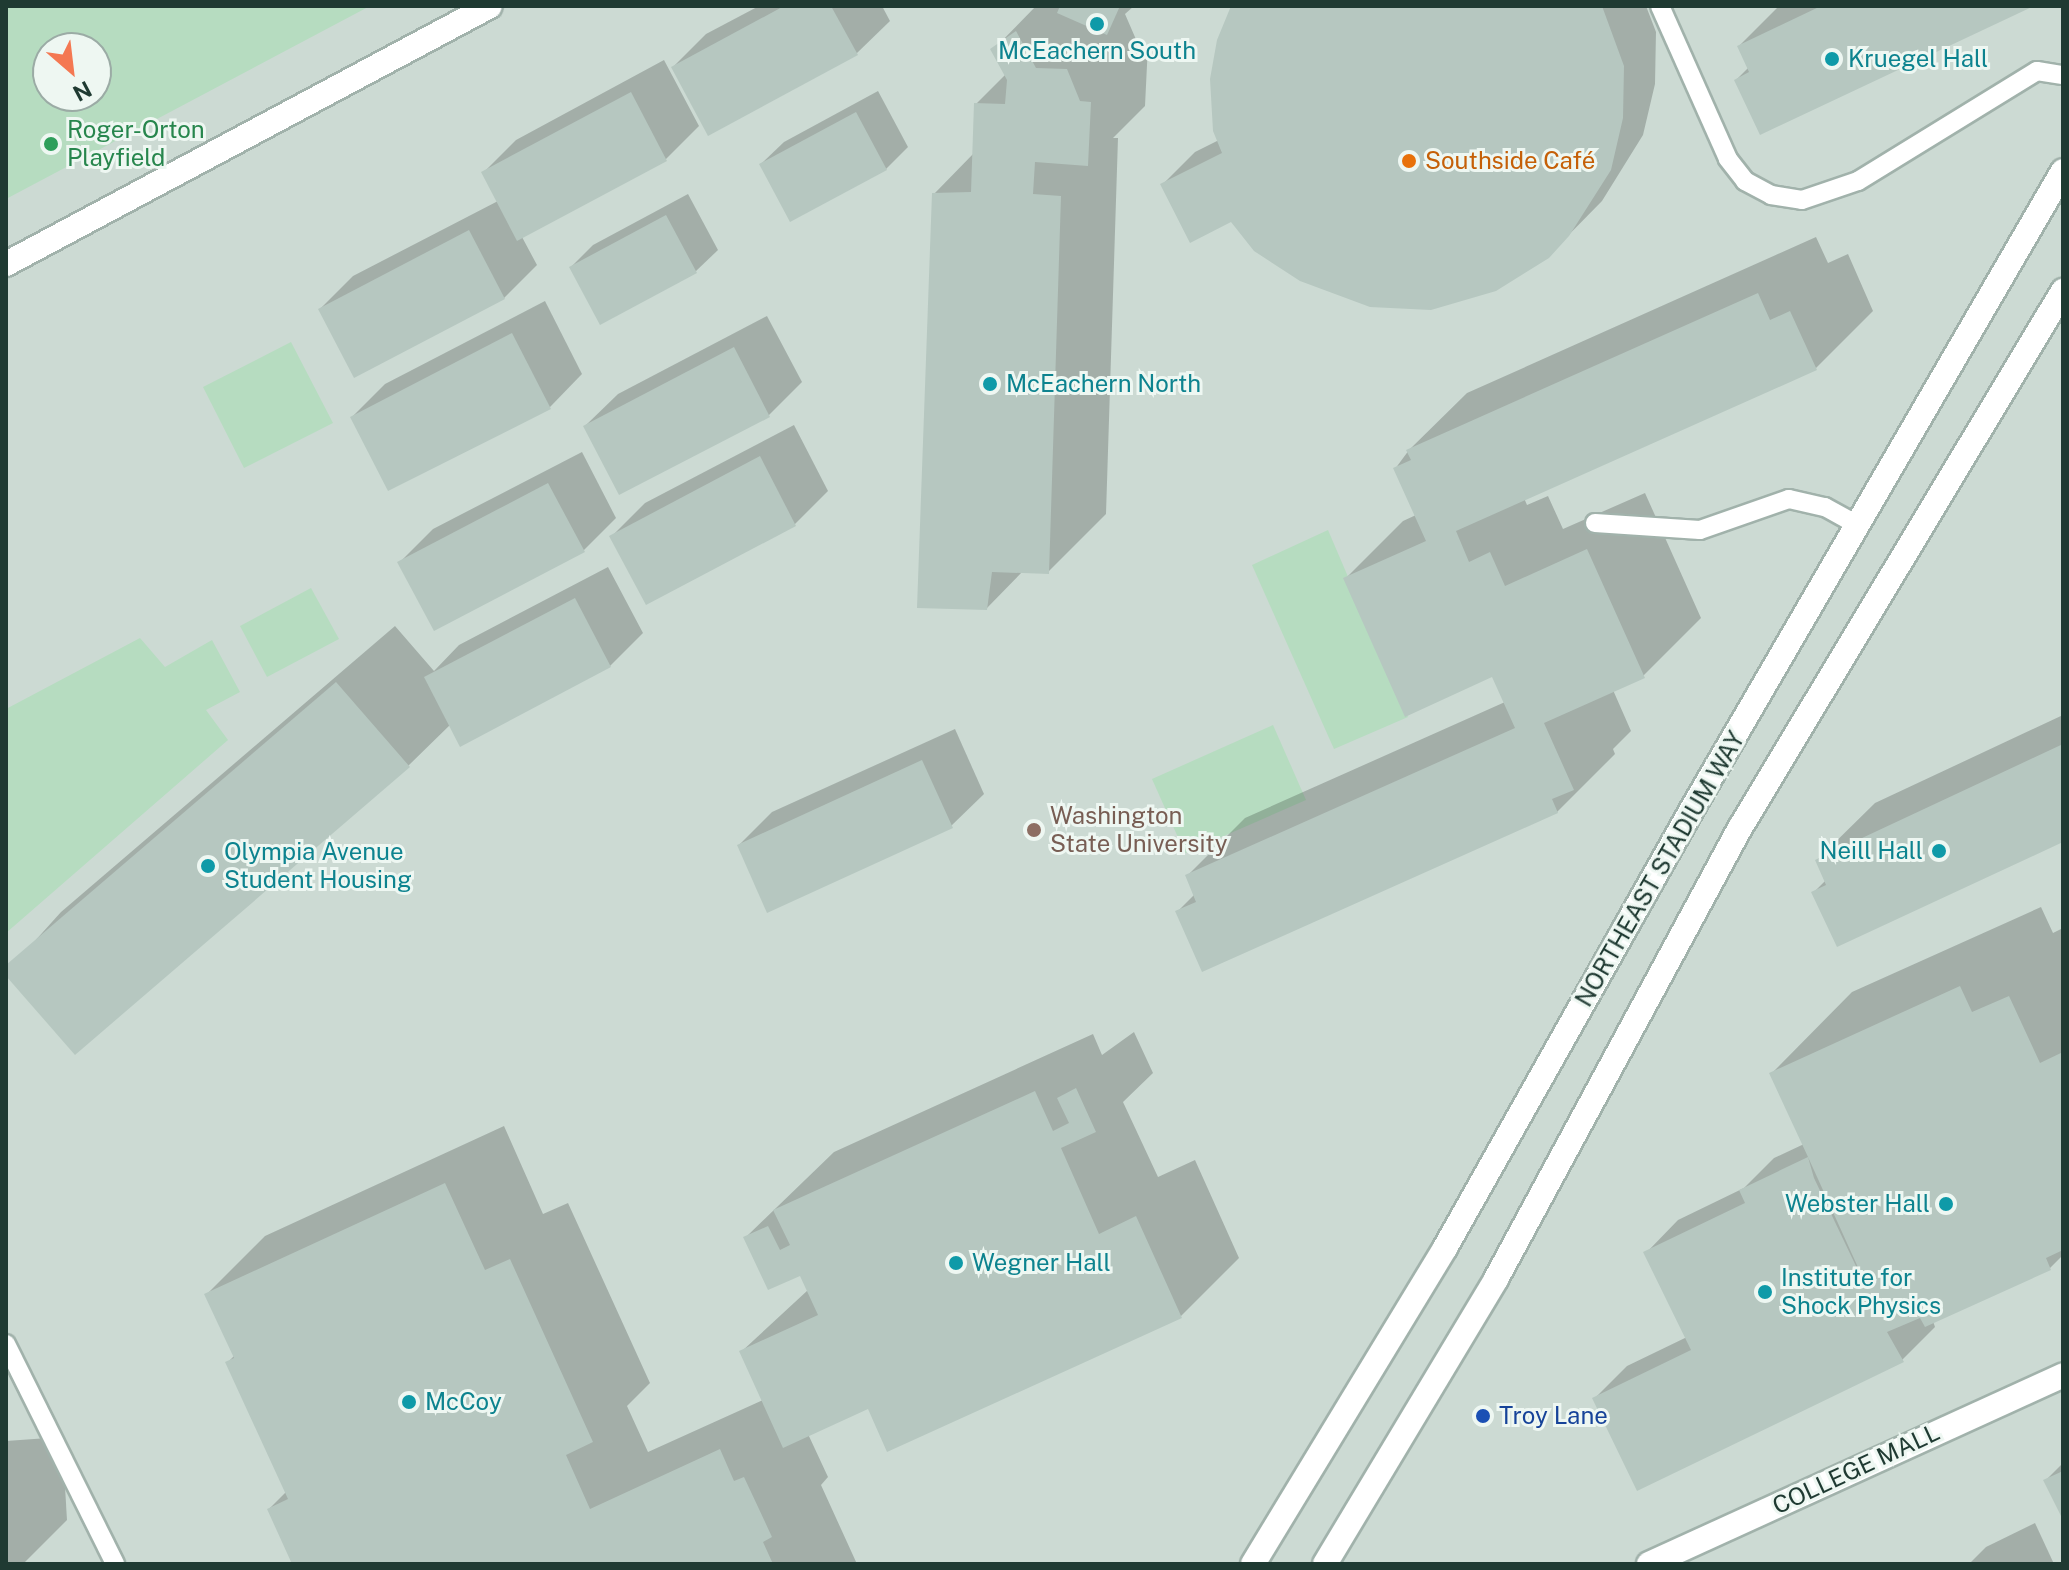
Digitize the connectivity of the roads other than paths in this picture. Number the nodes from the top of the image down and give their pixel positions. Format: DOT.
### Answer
graph roads {
  1 [pos="490,6"];
  2 [pos="1660,6"];
  3 [pos="2063,75"];
  4 [pos="2063,171"];
  5 [pos="6,264"];
  6 [pos="2063,291"];
  7 [pos="1595,523"];
  8 [pos="1859,526"];
  9 [pos="6,1344"];
  10 [pos="2063,1375"];
  11 [pos="115,1564"];
  12 [pos="1253,1564"];
  13 [pos="1325,1564"];
  14 [pos="1649,1564"];
  1 -- 5 [label="main road"];
  2 -- 3 [label="lane"];
  4 -- 8 [label="main road, NORTHEAST STADIUM WAY"];
  6 -- 13 [label="main road, NORTHEAST STADIUM WAY"];
  7 -- 8 [label="lane"];
  8 -- 12 [label="main road, NORTHEAST STADIUM WAY"];
  9 -- 11 [label="lane"];
  10 -- 14 [label="main road, COLLEGE MALL"];
}
